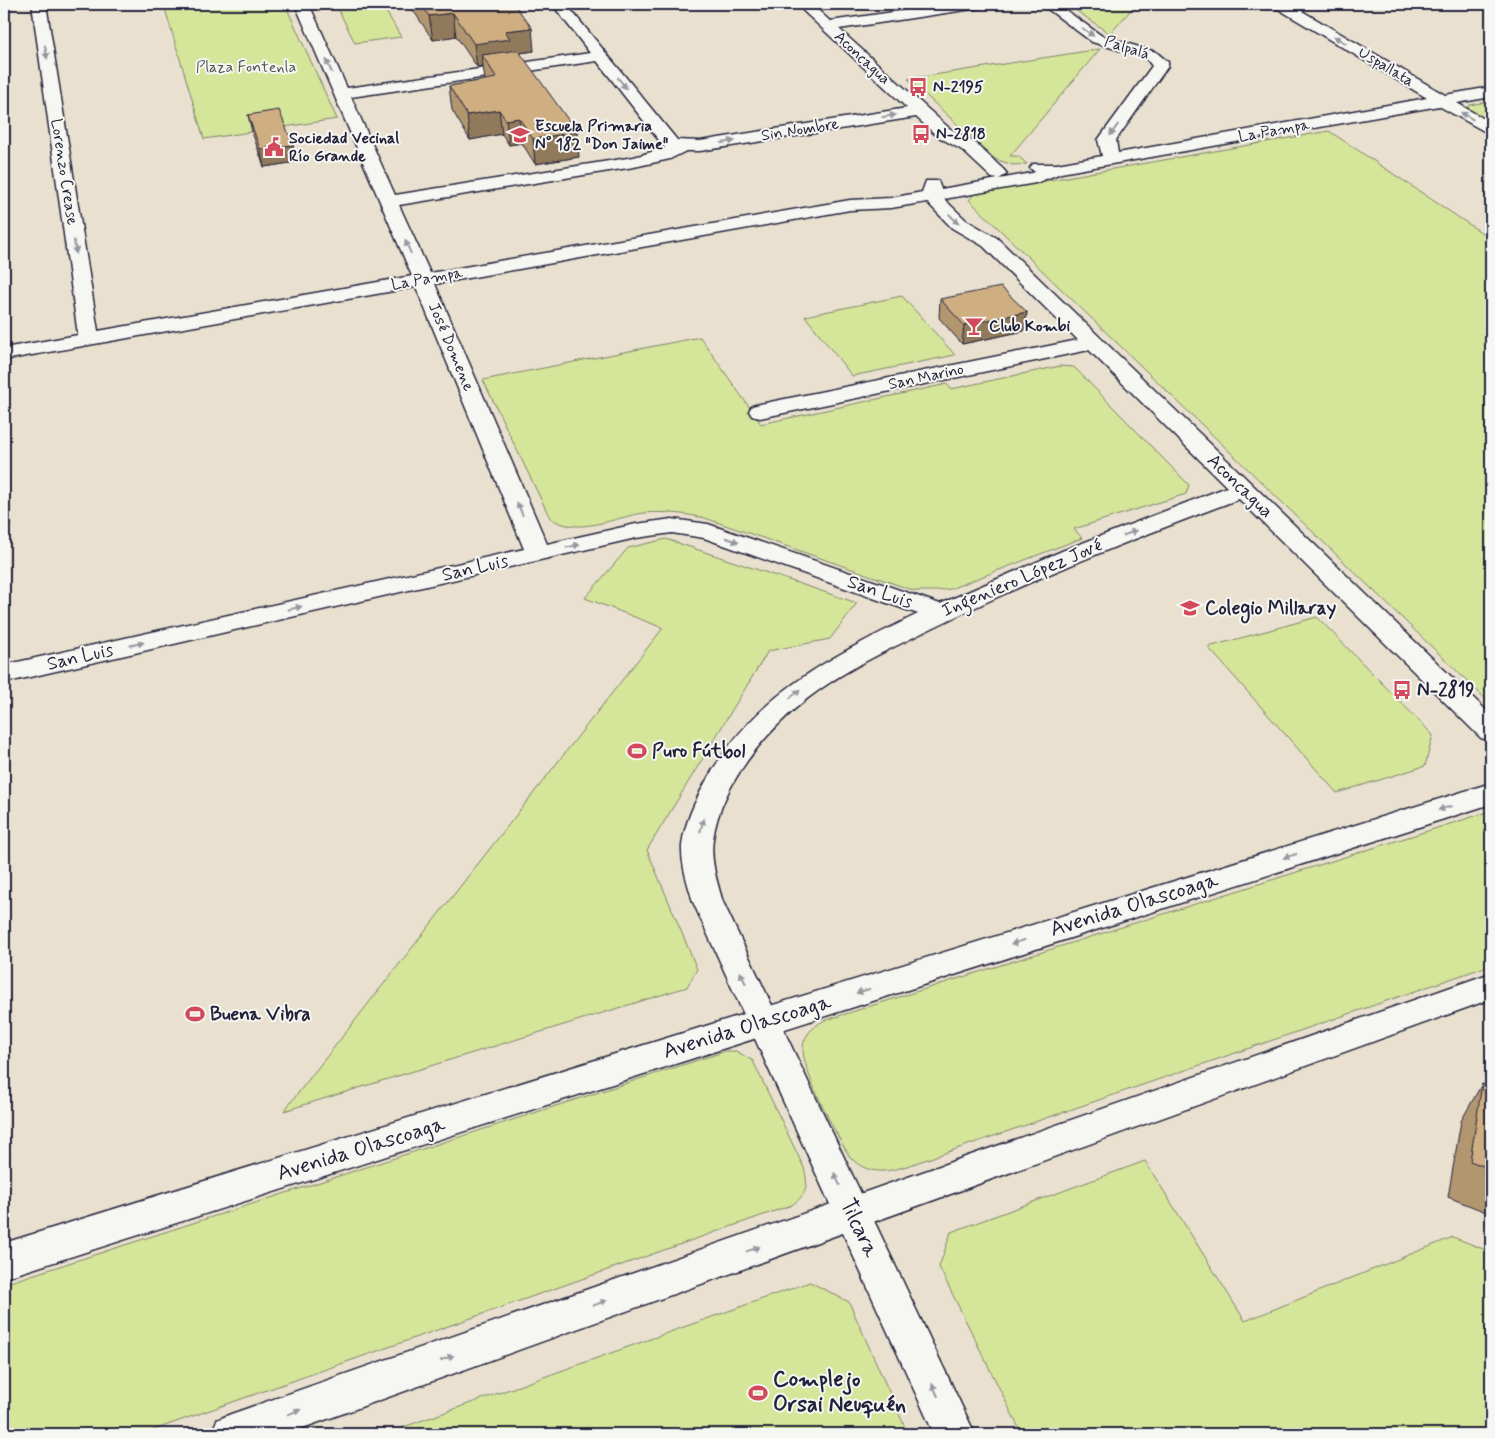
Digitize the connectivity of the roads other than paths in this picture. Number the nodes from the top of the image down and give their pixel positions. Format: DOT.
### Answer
graph roads {
  1 [pos="39,4"];
  2 [pos="302,4"];
  3 [pos="559,4"];
  4 [pos="803,4"];
  5 [pos="978,4"];
  6 [pos="1048,4"];
  7 [pos="1280,4"];
  8 [pos="827,26"];
  9 [pos="599,54"];
  10 [pos="340,91"];
  11 [pos="1491,92"];
  12 [pos="1442,101"];
  13 [pos="920,111"];
  14 [pos="1491,130"];
  15 [pos="943,132"];
  16 [pos="680,147"];
  17 [pos="1111,159"];
  18 [pos="977,178"];
  19 [pos="998,180"];
  20 [pos="932,191"];
  21 [pos="951,193"];
  22 [pos="388,201"];
  23 [pos="990,242"];
  24 [pos="423,280"];
  25 [pos="89,339"];
  26 [pos="1093,343"];
  27 [pos="4,354"];
  28 [pos="760,411"];
  29 [pos="1243,489"];
  30 [pos="539,554"];
  31 [pos="940,613"];
  32 [pos="4,674"];
  33 [pos="1491,731"];
  34 [pos="1491,793"];
  35 [pos="1491,986"];
  36 [pos="763,1022"];
  37 [pos="852,1214"];
  38 [pos="4,1261"];
  39 [pos="231,1434"];
  40 [pos="955,1434"];
  1 -- 25 [label="street, Lorenzo Crease, one-way"];
  10 -- 2 [label="street, José Domene, one-way"];
  3 -- 9 [label="street"];
  4 -- 8 [label="street, Aconcagua"];
  5 -- 8 [label="street"];
  6 -- 17 [label="street, Palpalá, one-way"];
  12 -- 7 [label="street, Uspallata, one-way"];
  8 -- 13 [label="street, Aconcagua"];
  9 -- 10 [label="street"];
  9 -- 16 [label="street, one-way"];
  10 -- 22 [label="street, José Domene"];
  11 -- 12 [label="street, La Pampa"];
  14 -- 12 [label="street, Uspallata, one-way"];
  12 -- 17 [label="street, La Pampa"];
  13 -- 15 [label="street, Aconcagua"];
  16 -- 13 [label="street, Sin Nombre, one-way"];
  15 -- 18 [label="street, Aconcagua"];
  15 -- 19 [label="street, Aconcagua"];
  16 -- 22 [label="street, Sin Nombre"];
  17 -- 19 [label="street, La Pampa"];
  18 -- 19 [label="street, Aconcagua"];
  18 -- 20 [label="street, La Pampa"];
  19 -- 21 [label="street, La Pampa"];
  20 -- 21 [label="street, Aconcagua"];
  20 -- 23 [label="street, Aconcagua, one-way"];
  20 -- 24 [label="street, La Pampa"];
  21 -- 23 [label="street, Aconcagua"];
  24 -- 22 [label="street, José Domene, one-way"];
  23 -- 26 [label="street, Aconcagua"];
  24 -- 25 [label="street, La Pampa"];
  30 -- 24 [label="street, José Domene, one-way"];
  25 -- 27 [label="street, La Pampa"];
  26 -- 28 [label="street, San Marino"];
  26 -- 29 [label="street, Aconcagua"];
  31 -- 29 [label="street, Ingeniero López Jové, one-way"];
  29 -- 33 [label="street, Aconcagua"];
  30 -- 31 [label="street, San Luis, one-way"];
  32 -- 30 [label="street, San Luis, one-way"];
  36 -- 31 [label="street, Ingeniero López Jové, one-way"];
  34 -- 36 [label="street, Avenida Olascoaga, one-way"];
  35 -- 37 [label="street"];
  37 -- 36 [label="street, Tilcara, one-way"];
  36 -- 38 [label="street, Avenida Olascoaga"];
  39 -- 37 [label="street, one-way"];
  40 -- 37 [label="street, Tilcara, one-way"];
}
